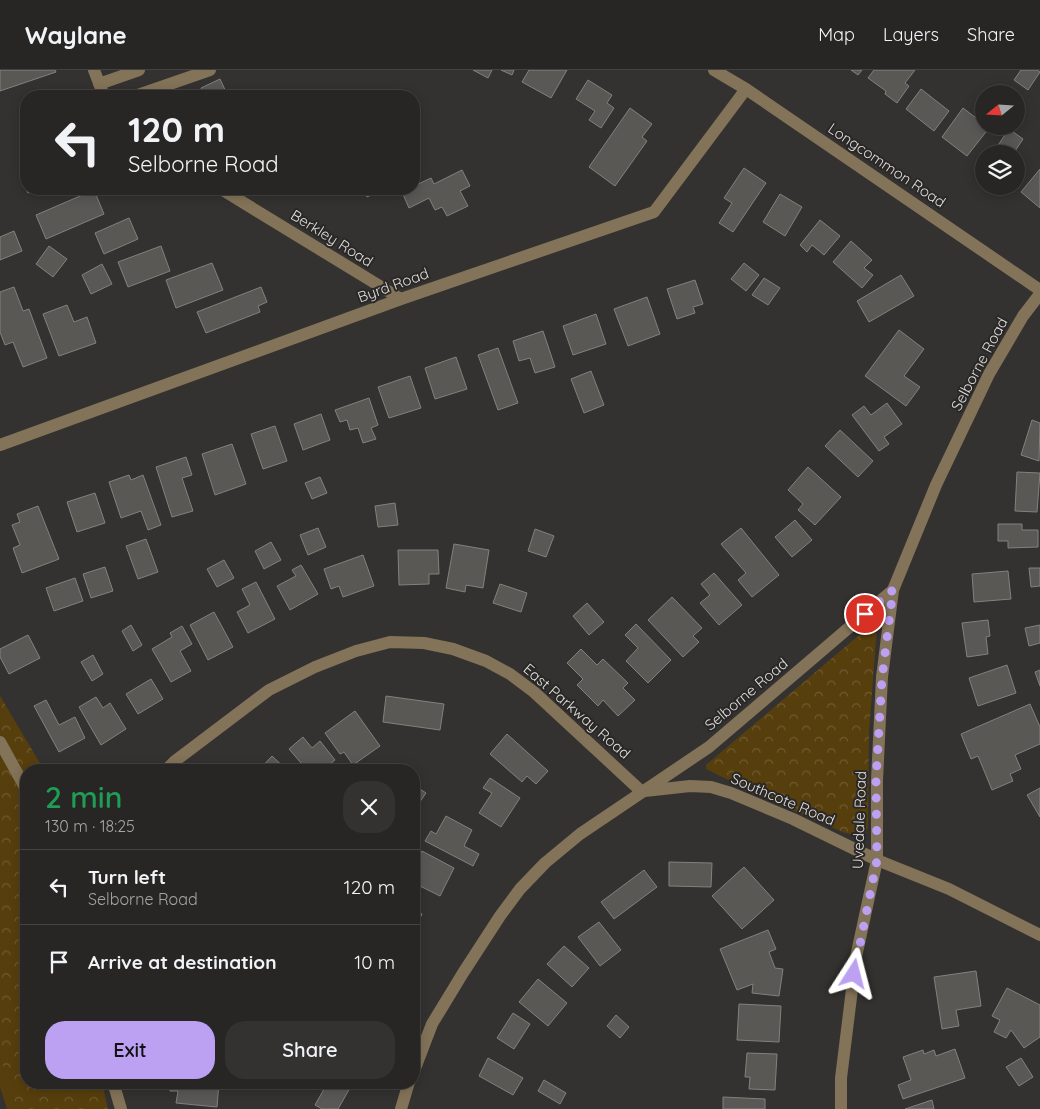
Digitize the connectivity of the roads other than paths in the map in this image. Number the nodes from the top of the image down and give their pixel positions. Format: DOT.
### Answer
graph roads {
  1 [pos="94,70"];
  2 [pos="139,70"];
  3 [pos="210,70"];
  4 [pos="714,70"];
  5 [pos="746,89"];
  6 [pos="101,90"];
  7 [pos="152,90"];
  8 [pos="231,195"];
  9 [pos="1040,290"];
  10 [pos="1040,294"];
  11 [pos="401,300"];
  12 [pos="0,446"];
  13 [pos="893,590"];
  14 [pos="0,742"];
  15 [pos="172,764"];
  16 [pos="20,778"];
  17 [pos="642,792"];
  18 [pos="877,860"];
  19 [pos="1040,935"];
  20 [pos="420,1055"];
  21 [pos="115,1089"];
  22 [pos="407,1089"];
  23 [pos="121,1109"];
  24 [pos="401,1109"];
  25 [pos="841,1109"];
  1 -- 6 [label="street"];
  2 -- 6 [label="street"];
  3 -- 7 [label="street"];
  4 -- 5 [label="street, Longcommon Road"];
  5 -- 9 [label="street, Longcommon Road"];
  5 -- 11 [label="street, Byrd Road"];
  8 -- 11 [label="street, Berkley Road"];
  10 -- 13 [label="street, Selborne Road"];
  11 -- 12 [label="street, Byrd Road"];
  13 -- 17 [label="street, Selborne Road"];
  13 -- 18 [label="street, Uvedale Road"];
  14 -- 16 [label="street"];
  15 -- 17 [label="street, East Parkway Road"];
  17 -- 18 [label="street, Southcote Road"];
  17 -- 20 [label="street, Selborne Road"];
  18 -- 19 [label="street, Southcote Road"];
  18 -- 25 [label="street, Uvedale Road"];
  21 -- 23 [label="street"];
  22 -- 24 [label="street"];
}
